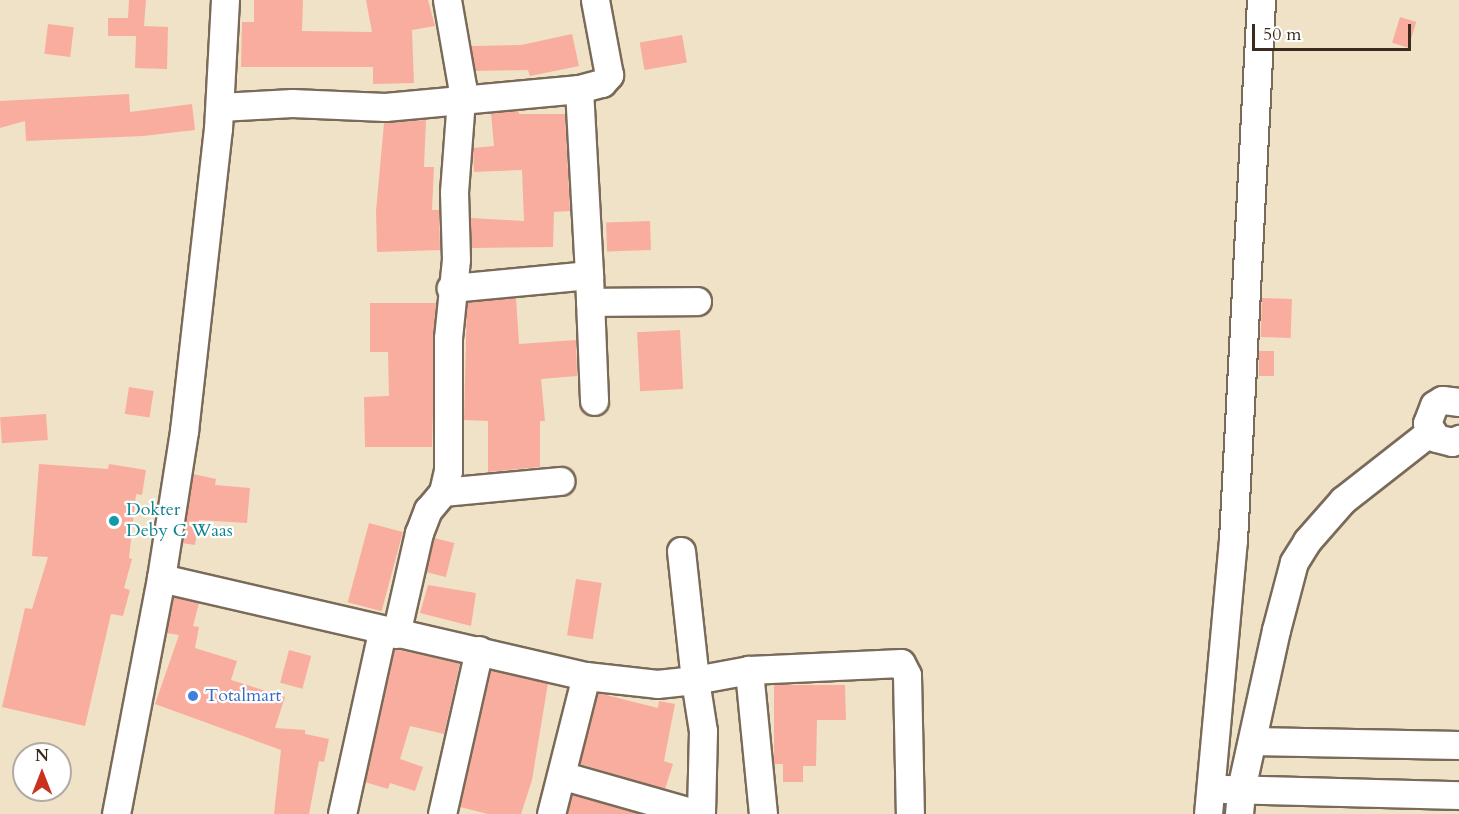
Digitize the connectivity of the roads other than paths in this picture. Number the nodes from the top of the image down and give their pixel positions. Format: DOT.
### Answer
graph roads {
  1 [pos="225,0"];
  2 [pos="447,0"];
  3 [pos="595,0"];
  4 [pos="1261,0"];
  5 [pos="579,89"];
  6 [pos="459,100"];
  7 [pos="220,107"];
  8 [pos="589,275"];
  9 [pos="451,288"];
  10 [pos="697,301"];
  11 [pos="590,302"];
  12 [pos="594,401"];
  13 [pos="1459,402"];
  14 [pos="1430,432"];
  15 [pos="1459,439"];
  16 [pos="560,481"];
  17 [pos="443,492"];
  18 [pos="681,551"];
  19 [pos="161,578"];
  20 [pos="389,633"];
  21 [pos="479,650"];
  22 [pos="749,670"];
  23 [pos="586,676"];
  24 [pos="695,680"];
  25 [pos="1252,741"];
  26 [pos="1459,745"];
  27 [pos="564,776"];
  28 [pos="1459,795"];
  29 [pos="1240,801"];
  30 [pos="1208,802"];
  31 [pos="116,814"];
  32 [pos="344,814"];
  33 [pos="442,814"];
  34 [pos="551,814"];
  35 [pos="699,814"];
  36 [pos="763,814"];
  37 [pos="910,814"];
  1 -- 7 [label="street"];
  2 -- 6 [label="street"];
  3 -- 5 [label="street"];
  4 -- 30 [label="street"];
  5 -- 6 [label="street"];
  5 -- 8 [label="street"];
  6 -- 7 [label="street"];
  6 -- 9 [label="street"];
  7 -- 19 [label="street"];
  8 -- 9 [label="street"];
  8 -- 11 [label="street"];
  9 -- 17 [label="street"];
  10 -- 11 [label="street"];
  11 -- 12 [label="street"];
  13 -- 14 [label="street"];
  14 -- 15 [label="street"];
  14 -- 25 [label="street"];
  16 -- 17 [label="street"];
  17 -- 20 [label="street"];
  18 -- 24 [label="street"];
  19 -- 20 [label="street"];
  19 -- 31 [label="street"];
  20 -- 21 [label="street"];
  20 -- 32 [label="street"];
  21 -- 23 [label="street"];
  21 -- 33 [label="street"];
  22 -- 24 [label="street"];
  22 -- 36 [label="street"];
  22 -- 37 [label="street"];
  23 -- 24 [label="street"];
  23 -- 27 [label="street"];
  24 -- 35 [label="street"];
  25 -- 26 [label="street"];
  25 -- 29 [label="street"];
  27 -- 34 [label="street"];
  27 -- 35 [label="street"];
  28 -- 29 [label="street"];
  29 -- 30 [label="street"];
}
